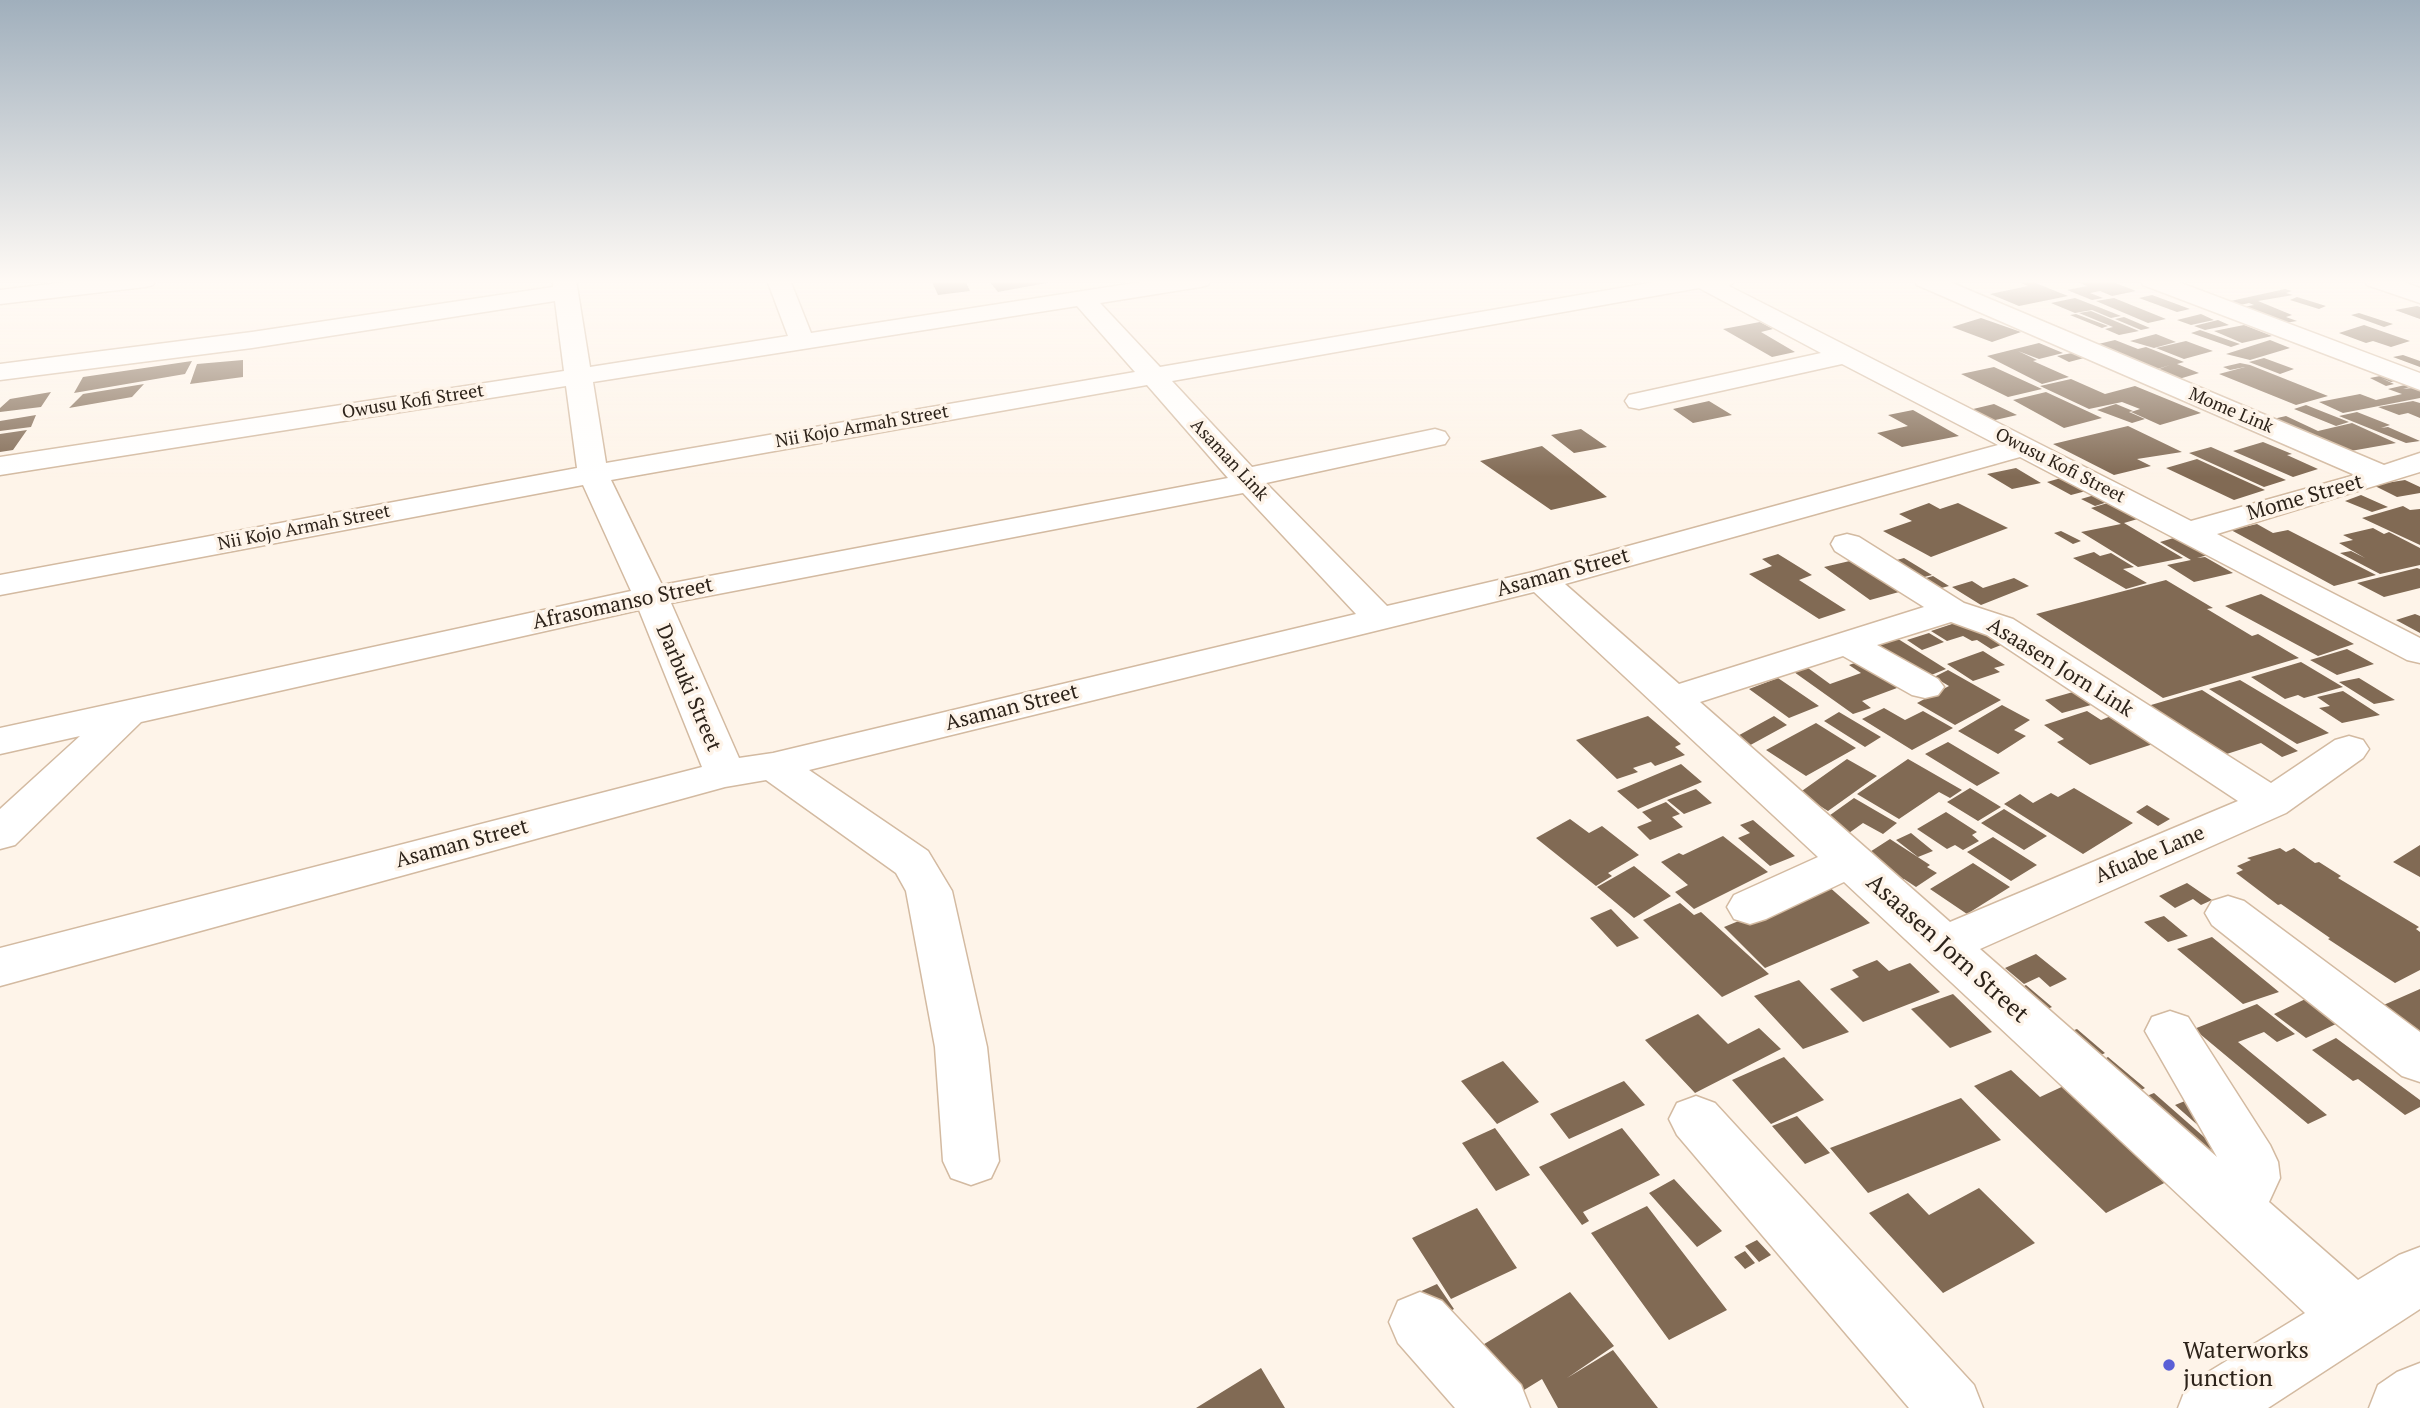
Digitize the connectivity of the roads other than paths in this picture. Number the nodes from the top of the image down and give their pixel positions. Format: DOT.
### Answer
graph roads {
  1 [pos="207,346"];
  2 [pos="574,346"];
  3 [pos="772,346"];
  4 [pos="1126,346"];
  5 [pos="1332,346"];
  6 [pos="1828,346"];
  7 [pos="2079,346"];
  8 [pos="2324,346"];
  9 [pos="1846,355"];
  10 [pos="0,372"];
  11 [pos="579,376"];
  12 [pos="1154,377"];
  13 [pos="2420,382"];
  14 [pos="1639,401"];
  15 [pos="1435,438"];
  16 [pos="2024,447"];
  17 [pos="2420,462"];
  18 [pos="0,466"];
  19 [pos="593,474"];
  20 [pos="2384,476"];
  21 [pos="1247,480"];
  22 [pos="2189,532"];
  23 [pos="1847,544"];
  24 [pos="1541,580"];
  25 [pos="0,585"];
  26 [pos="651,597"];
  27 [pos="1952,610"];
  28 [pos="1380,619"];
  29 [pos="1846,643"];
  30 [pos="2420,652"];
  31 [pos="1924,687"];
  32 [pos="1670,699"];
  33 [pos="129,712"];
  34 [pos="0,741"];
  35 [pos="2349,749"];
  36 [pos="773,766"];
  37 [pos="724,774"];
  38 [pos="2271,803"];
  39 [pos="0,834"];
  40 [pos="1849,861"];
  41 [pos="1750,907"];
  42 [pos="2228,913"];
  43 [pos="1943,945"];
  44 [pos="0,967"];
  45 [pos="2170,1031"];
  46 [pos="2420,1061"];
  47 [pos="1696,1119"];
  48 [pos="971,1161"];
  49 [pos="2236,1210"];
  50 [pos="2420,1275"];
  51 [pos="2354,1317"];
  52 [pos="1420,1322"];
  53 [pos="2420,1395"];
  54 [pos="1498,1408"];
  55 [pos="1951,1408"];
  56 [pos="2210,1408"];
  57 [pos="2401,1408"];
  1 -- 10 [label="main road"];
  2 -- 11 [label="main road, Darbuki Street"];
  3 -- 11 [label="main road, Owusu Kofi Street"];
  4 -- 12 [label="main road, Asaman Link"];
  5 -- 12 [label="main road, Nii Kojo Armah Street"];
  6 -- 9 [label="main road, Owusu Kofi Street"];
  7 -- 20 [label="main road, Mome Link"];
  8 -- 13 [label="main road"];
  9 -- 14 [label="main road"];
  9 -- 16 [label="main road, Owusu Kofi Street"];
  11 -- 18 [label="main road, Owusu Kofi Street"];
  11 -- 19 [label="main road, Darbuki Street"];
  12 -- 19 [label="main road, Nii Kojo Armah Street"];
  12 -- 21 [label="main road, Asaman Link"];
  15 -- 21 [label="main road, Afrasomanso Street"];
  16 -- 22 [label="main road, Owusu Kofi Street"];
  16 -- 24 [label="main road, Asaman Street"];
  17 -- 20 [label="main road, Mome Street"];
  19 -- 25 [label="main road, Nii Kojo Armah Street"];
  19 -- 26 [label="main road, Darbuki Street"];
  20 -- 22 [label="main road, Mome Street"];
  21 -- 26 [label="main road, Afrasomanso Street"];
  21 -- 28 [label="main road, Asaman Link"];
  22 -- 30 [label="main road, Owusu Kofi Street"];
  23 -- 27 [label="main road, Asaasen Jorn Link"];
  24 -- 28 [label="main road, Asaman Street"];
  24 -- 32 [label="main road, Asaasen Jorn Street"];
  26 -- 33 [label="main road, Afrasomanso Street"];
  26 -- 37 [label="main road, Darbuki Street"];
  27 -- 29 [label="main road"];
  27 -- 38 [label="main road, Asaasen Jorn Link"];
  28 -- 36 [label="main road, Asaman Street"];
  29 -- 31 [label="main road"];
  29 -- 32 [label="main road"];
  32 -- 40 [label="main road, Asaasen Jorn Street"];
  33 -- 34 [label="main road, Afrasomanso Street"];
  33 -- 39 [label="main road"];
  35 -- 38 [label="main road, Afuabe Lane"];
  36 -- 37 [label="main road, Asaman Street"];
  36 -- 48 [label="main road"];
  37 -- 44 [label="main road, Asaman Street"];
  38 -- 43 [label="main road, Afuabe Lane"];
  40 -- 41 [label="main road"];
  40 -- 43 [label="main road, Asaasen Jorn Street"];
  42 -- 46 [label="main road"];
  43 -- 49 [label="main road, Asaasen Jorn Street"];
  45 -- 49 [label="main road"];
  47 -- 55 [label="main road"];
  49 -- 51 [label="main road, Asaasen Jorn Street"];
  50 -- 51 [label="main road"];
  51 -- 56 [label="main road"];
  52 -- 54 [label="main road"];
  53 -- 57 [label="main road"];
}
